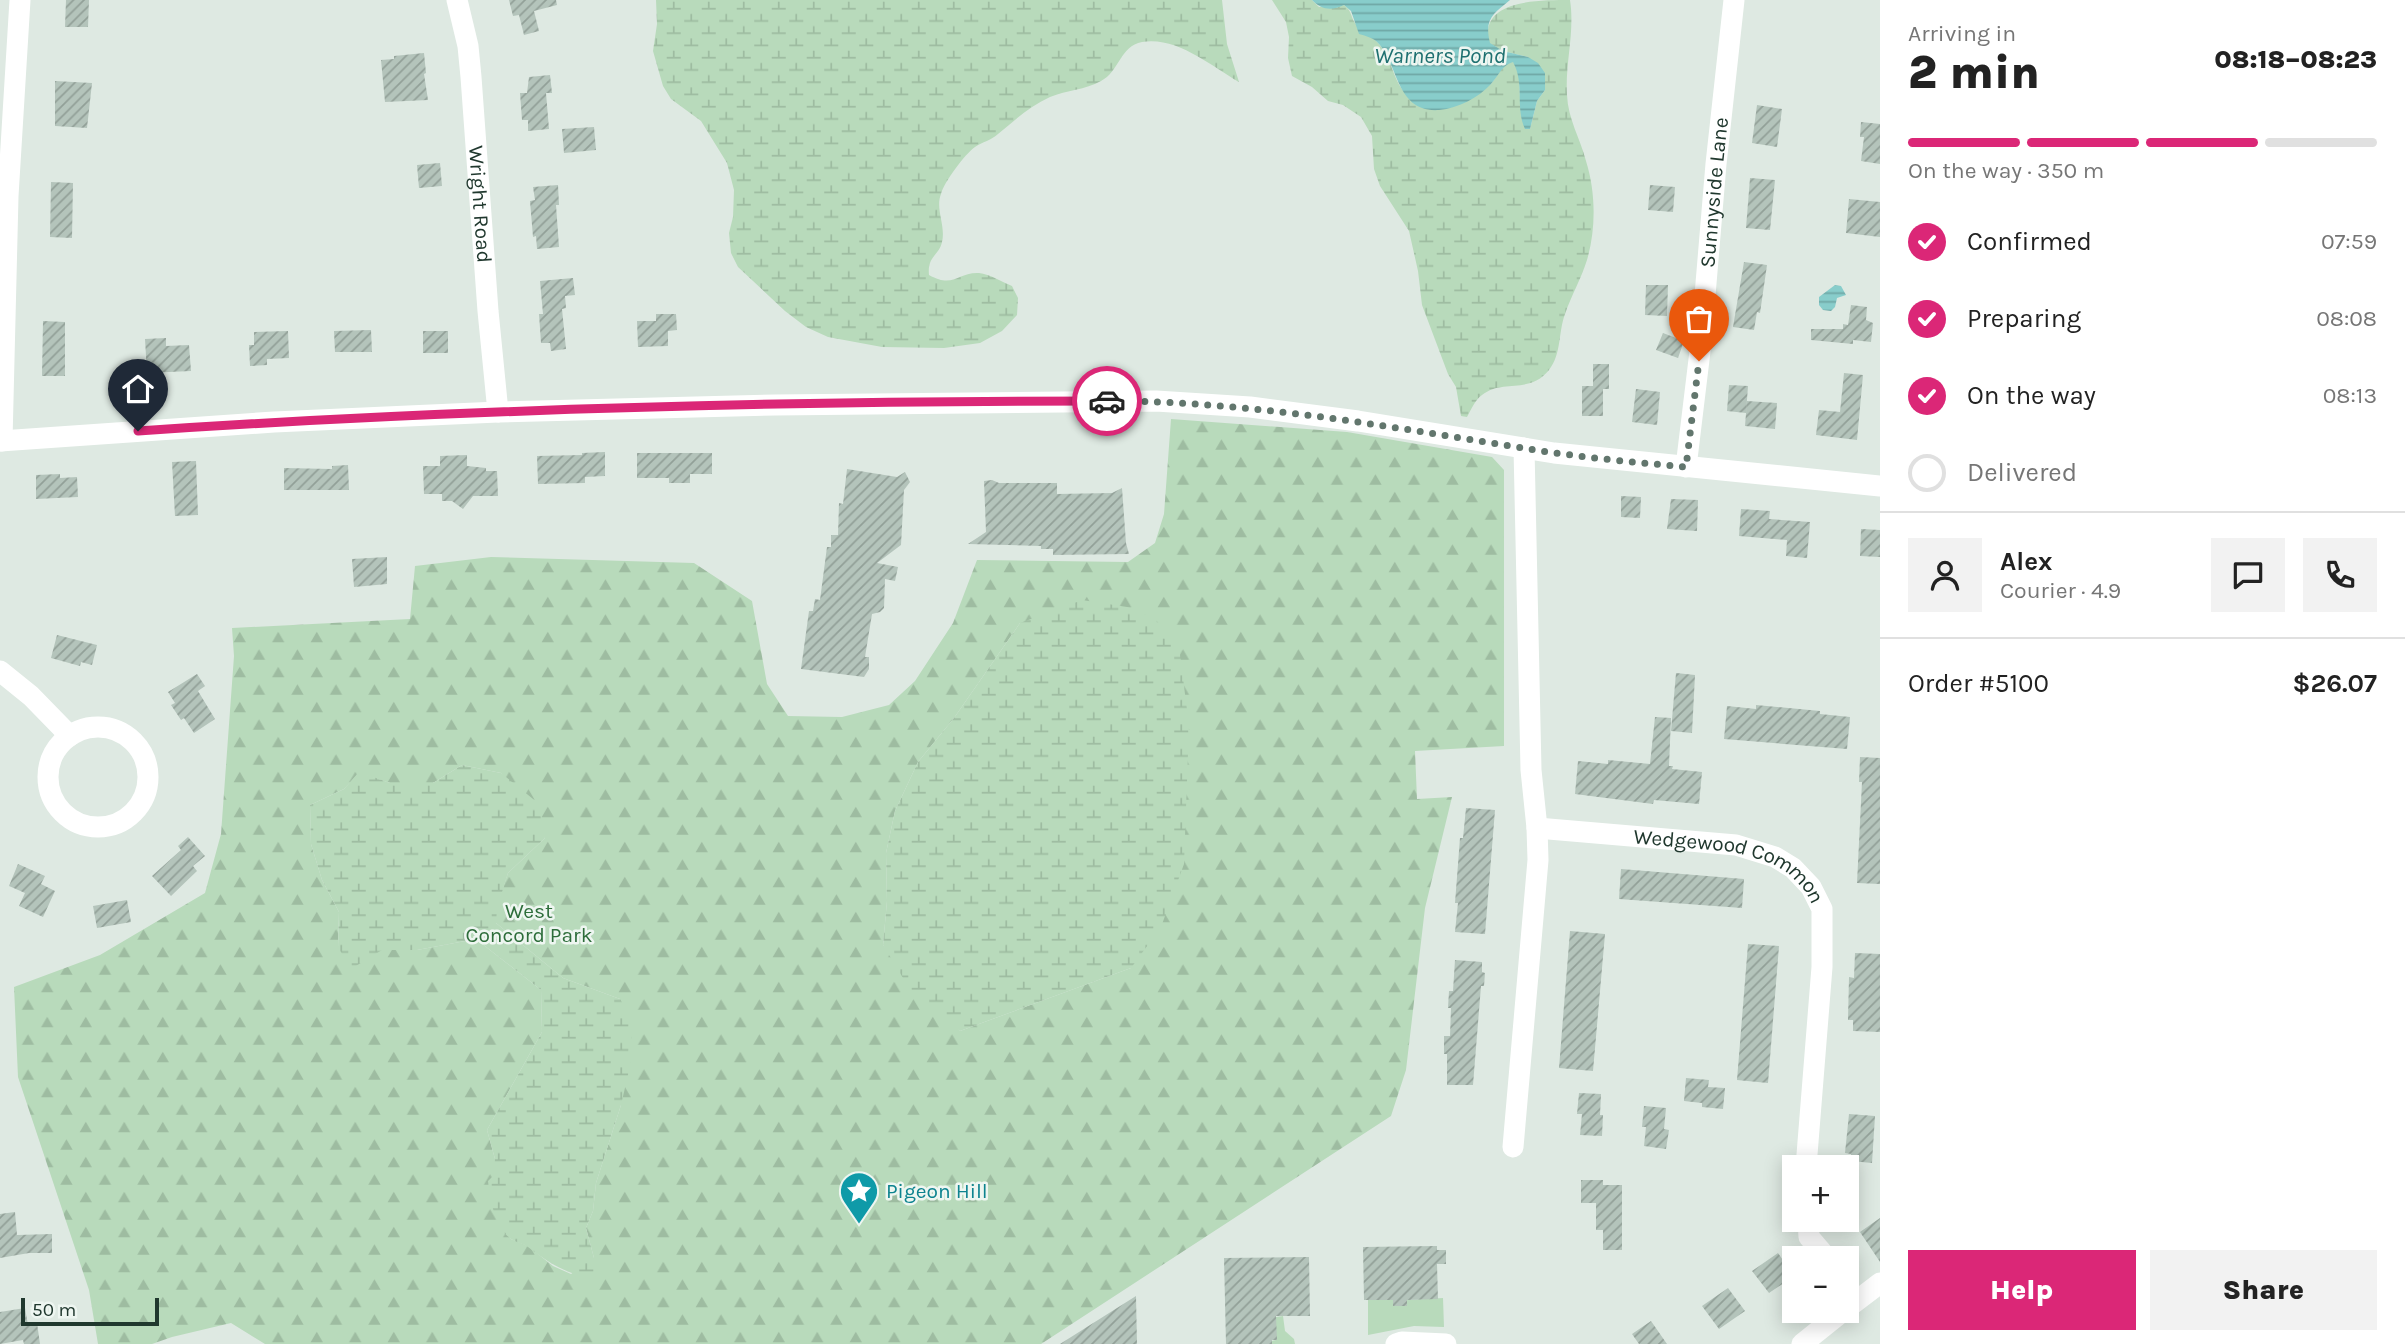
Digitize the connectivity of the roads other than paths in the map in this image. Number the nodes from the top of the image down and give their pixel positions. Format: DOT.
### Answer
graph roads {
  1 [pos="20,0"];
  2 [pos="457,0"];
  3 [pos="1734,0"];
  4 [pos="498,412"];
  5 [pos="1,441"];
  6 [pos="1524,448"];
  7 [pos="1686,467"];
  8 [pos="1880,486"];
  9 [pos="0,671"];
  10 [pos="70,736"];
  11 [pos="1537,828"];
  12 [pos="1513,1147"];
  13 [pos="1807,1155"];
  14 [pos="1880,1283"];
  15 [pos="1859,1295"];
  16 [pos="1824,1323"];
  17 [pos="1396,1344"];
  18 [pos="1447,1344"];
  19 [pos="1802,1344"];
  1 -- 5 [label="street"];
  2 -- 4 [label="street, Wright Road"];
  3 -- 7 [label="street, Sunnyside Lane"];
  4 -- 5 [label="street"];
  4 -- 6 [label="street"];
  6 -- 7 [label="street"];
  6 -- 11 [label="street"];
  7 -- 8 [label="street"];
  9 -- 10 [label="street"];
  10 -- 10 [label="street"];
  11 -- 12 [label="street"];
  11 -- 13 [label="street, Wedgewood Common"];
  14 -- 15 [label="street"];
  16 -- 19 [label="street"];
  17 -- 18 [label="street"];
}
